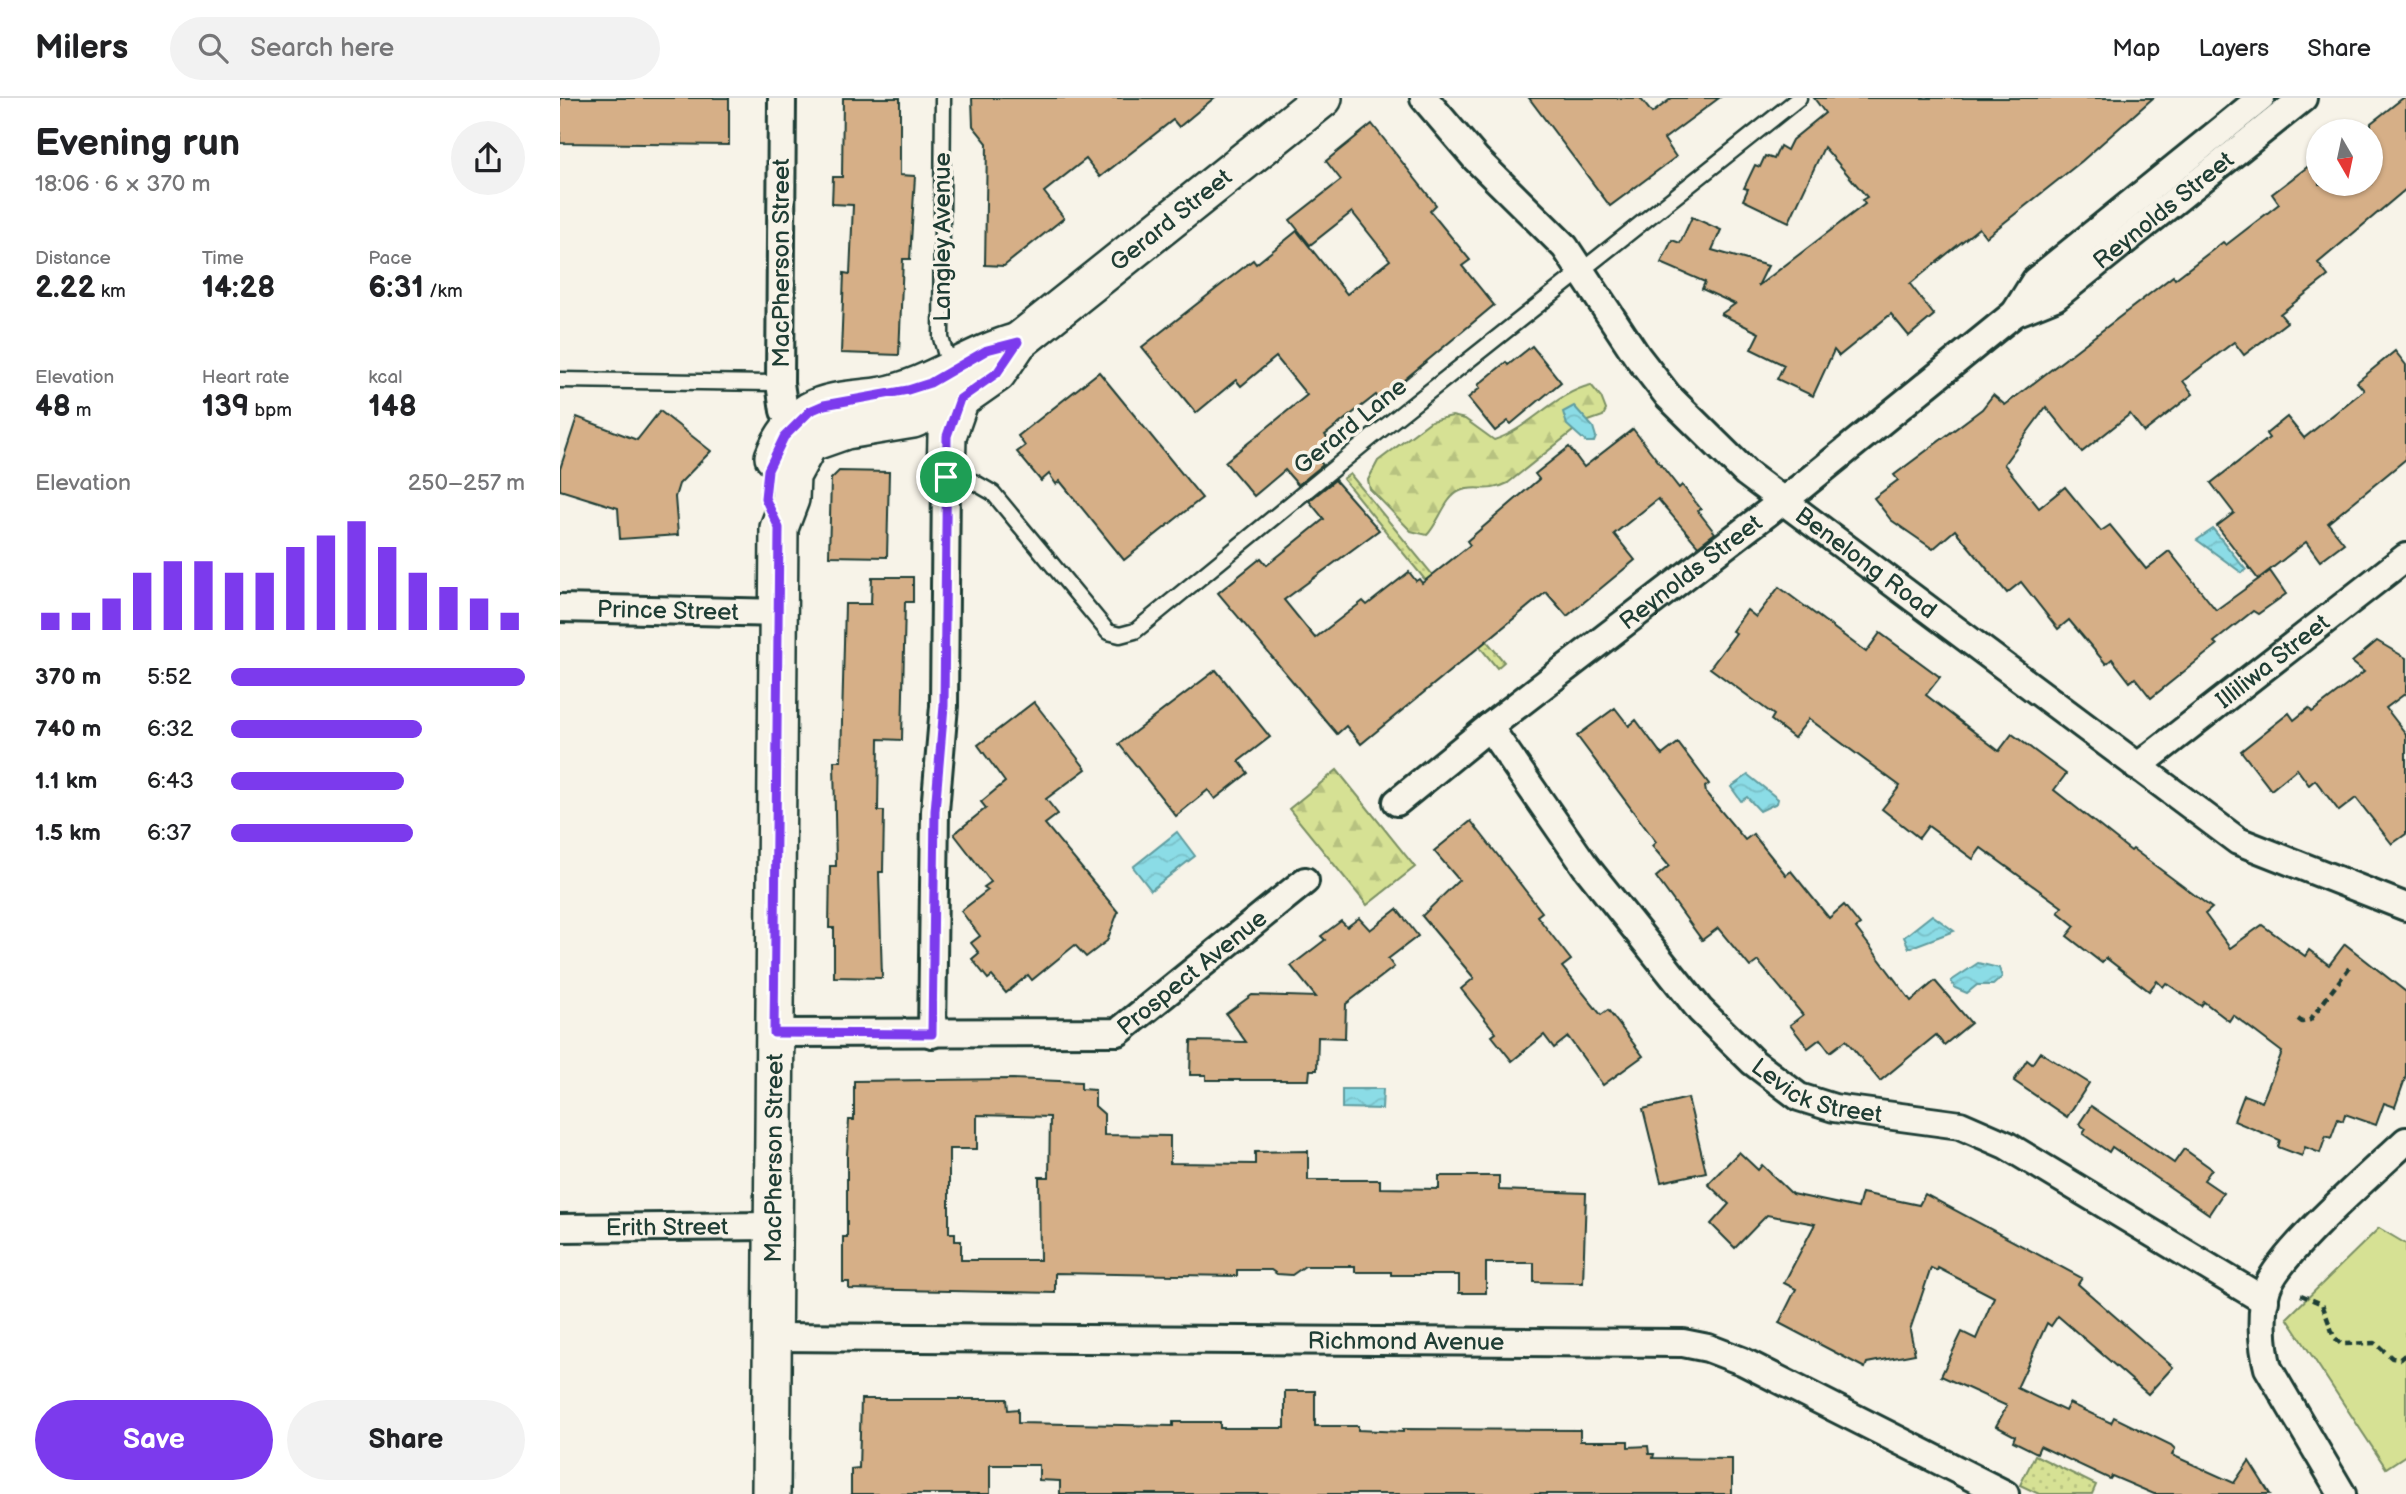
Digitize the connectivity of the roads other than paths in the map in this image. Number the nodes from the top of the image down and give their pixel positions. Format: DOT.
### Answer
graph roads {
  1 [pos="782,98"];
  2 [pos="943,98"];
  3 [pos="1323,98"];
  4 [pos="1424,98"];
  5 [pos="1799,98"];
  6 [pos="2261,98"];
  7 [pos="2303,98"];
  8 [pos="1580,270"];
  9 [pos="2015,313"];
  10 [pos="560,380"];
  11 [pos="961,382"];
  12 [pos="780,383"];
  13 [pos="794,424"];
  14 [pos="946,477"];
  15 [pos="1782,500"];
  16 [pos="779,528"];
  17 [pos="2406,557"];
  18 [pos="560,608"];
  19 [pos="778,613"];
  20 [pos="1489,727"];
  21 [pos="2137,767"];
  22 [pos="1397,802"];
  23 [pos="1305,881"];
  24 [pos="2406,907"];
  25 [pos="774,1033"];
  26 [pos="932,1034"];
  27 [pos="2406,1141"];
  28 [pos="772,1226"];
  29 [pos="560,1228"];
  30 [pos="2266,1294"];
  31 [pos="772,1337"];
  32 [pos="771,1494"];
  33 [pos="2005,1494"];
  34 [pos="2342,1494"];
  1 -- 12 [label="street, MacPherson Street"];
  2 -- 11 [label="lane, Langley Avenue"];
  3 -- 11 [label="main road, Gerard Street"];
  4 -- 8 [label="street, Benelong Road"];
  5 -- 8 [label="lane, Gerard Lane"];
  6 -- 9 [label="street, Reynolds Street"];
  7 -- 9 [label="street, Reynolds Street"];
  8 -- 14 [label="lane, Gerard Lane"];
  8 -- 15 [label="street, Benelong Road"];
  9 -- 15 [label="street, Reynolds Street"];
  10 -- 12 [label="lane"];
  11 -- 13 [label="main road, Gerard Street"];
  11 -- 14 [label="main road"];
  11 -- 16 [label="main road, Gerard Street"];
  12 -- 13 [label="street, MacPherson Street"];
  13 -- 16 [label="main road, Gerard Street"];
  14 -- 26 [label="street"];
  15 -- 20 [label="street, Reynolds Street"];
  15 -- 21 [label="street, Benelong Road"];
  16 -- 19 [label="main road, MacPherson Street"];
  17 -- 21 [label="street, Illiliwa Street"];
  18 -- 19 [label="street, Prince Street"];
  19 -- 25 [label="main road, MacPherson Street"];
  20 -- 22 [label="street, Reynolds Street"];
  20 -- 30 [label="street, Levick Street"];
  21 -- 24 [label="street, Benelong Road"];
  23 -- 26 [label="street, Prospect Avenue"];
  25 -- 26 [label="street, Prospect Avenue"];
  25 -- 28 [label="main road, MacPherson Street"];
  27 -- 30 [label="street"];
  28 -- 29 [label="street, Erith Street"];
  28 -- 31 [label="main road, MacPherson Street"];
  30 -- 34 [label="street"];
  31 -- 32 [label="main road, MacPherson Street"];
  31 -- 33 [label="street, Richmond Avenue"];
}
